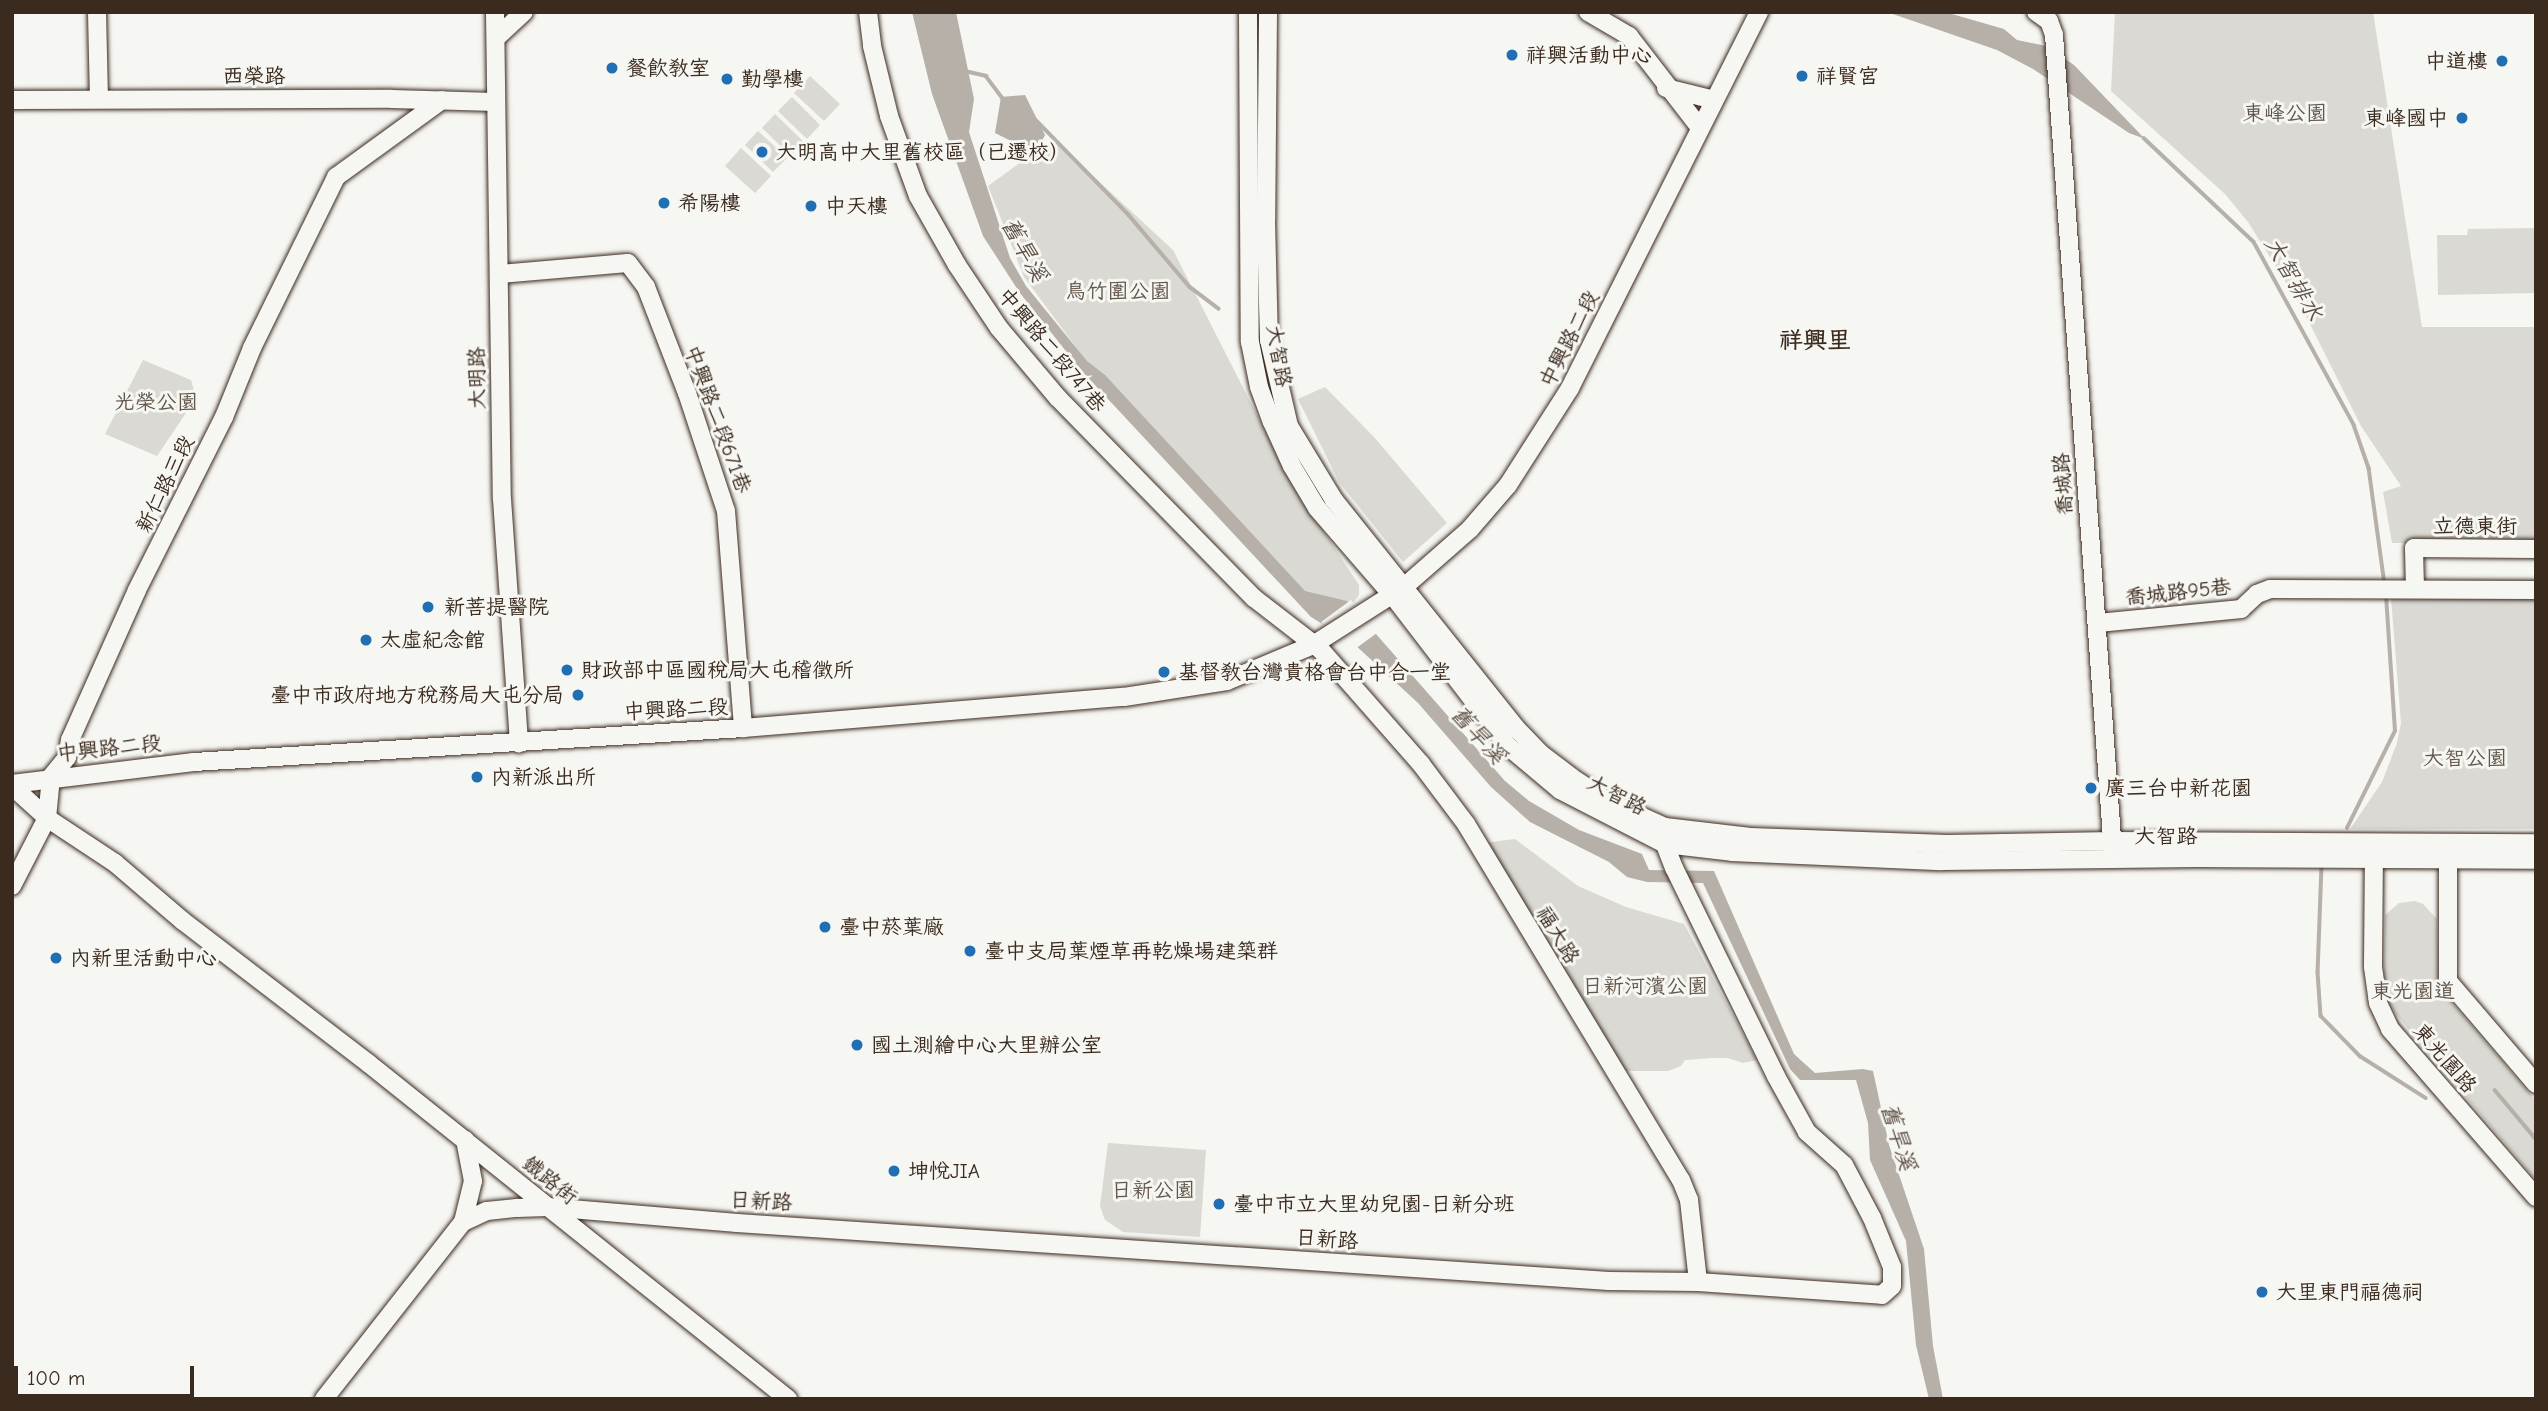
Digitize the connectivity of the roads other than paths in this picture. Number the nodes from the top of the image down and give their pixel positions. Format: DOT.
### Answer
graph roads {
  1 [pos="97,12"];
  2 [pos="495,12"];
  3 [pos="524,12"];
  4 [pos="868,12"];
  5 [pos="1248,12"];
  6 [pos="1268,12"];
  7 [pos="1588,12"];
  8 [pos="1759,12"];
  9 [pos="2036,12"];
  10 [pos="496,38"];
  11 [pos="1666,88"];
  12 [pos="99,99"];
  13 [pos="12,100"];
  14 [pos="442,100"];
  15 [pos="1714,100"];
  16 [pos="495,102"];
  17 [pos="1700,128"];
  18 [pos="500,274"];
  19 [pos="2536,549"];
  20 [pos="2407,589"];
  21 [pos="2536,590"];
  22 [pos="1398,592"];
  23 [pos="2098,623"];
  24 [pos="1313,645"];
  25 [pos="743,728"];
  26 [pos="519,743"];
  27 [pos="51,777"];
  28 [pos="12,785"];
  29 [pos="47,818"];
  30 [pos="1665,835"];
  31 [pos="2536,843"];
  32 [pos="2113,850"];
  33 [pos="2374,851"];
  34 [pos="2448,851"];
  35 [pos="2536,860"];
  36 [pos="12,886"];
  37 [pos="2536,1084"];
  38 [pos="465,1140"];
  39 [pos="2536,1196"];
  40 [pos="547,1207"];
  41 [pos="463,1223"];
  42 [pos="1698,1282"];
  43 [pos="324,1399"];
  44 [pos="788,1399"];
  1 -- 12 [label="street"];
  2 -- 10 [label="street, 大明路"];
  3 -- 10 [label="street"];
  4 -- 24 [label="street, 中興路二段747巷"];
  5 -- 22 [label="street, 大智路"];
  6 -- 22 [label="street, 大智路"];
  7 -- 11 [label="street"];
  8 -- 15 [label="street, 中興路二段"];
  9 -- 23 [label="street, 喬城路"];
  10 -- 16 [label="street, 大明路"];
  11 -- 15 [label="street"];
  11 -- 17 [label="street"];
  12 -- 13 [label="street, 西榮路"];
  12 -- 14 [label="street, 西榮路"];
  14 -- 16 [label="street, 西榮路"];
  14 -- 27 [label="street, 新仁路三段"];
  15 -- 17 [label="street, 中興路二段"];
  16 -- 18 [label="street, 大明路"];
  17 -- 22 [label="street, 中興路二段"];
  18 -- 25 [label="street, 中興路二段671巷"];
  18 -- 26 [label="street, 大明路"];
  19 -- 20 [label="street, 立德東街"];
  20 -- 21 [label="street"];
  20 -- 23 [label="street, 喬城路95巷"];
  22 -- 24 [label="street, 中興路二段"];
  22 -- 30 [label="street, 大智路"];
  23 -- 32 [label="street, 喬城路"];
  24 -- 25 [label="street, 中興路二段"];
  24 -- 42 [label="street, 福大路"];
  25 -- 26 [label="street, 中興路二段"];
  26 -- 27 [label="street, 中興路二段"];
  27 -- 28 [label="street, 中興路二段"];
  27 -- 29 [label="street"];
  28 -- 29 [label="street, 鐵路街"];
  29 -- 36 [label="street"];
  29 -- 38 [label="street, 鐵路街"];
  30 -- 32 [label="street, 大智路"];
  30 -- 42 [label="street, 日新路"];
  31 -- 34 [label="street, 大智路"];
  32 -- 33 [label="street, 大智路"];
  33 -- 34 [label="street, 大智路"];
  33 -- 39 [label="street, 東光園路"];
  34 -- 35 [label="street, 大智路"];
  34 -- 37 [label="street"];
  38 -- 40 [label="street, 鐵路街"];
  38 -- 41 [label="street"];
  40 -- 41 [label="street, 日新路"];
  40 -- 42 [label="street, 日新路"];
  40 -- 44 [label="street, 鐵路街"];
  41 -- 43 [label="street, 日新路"];
}
